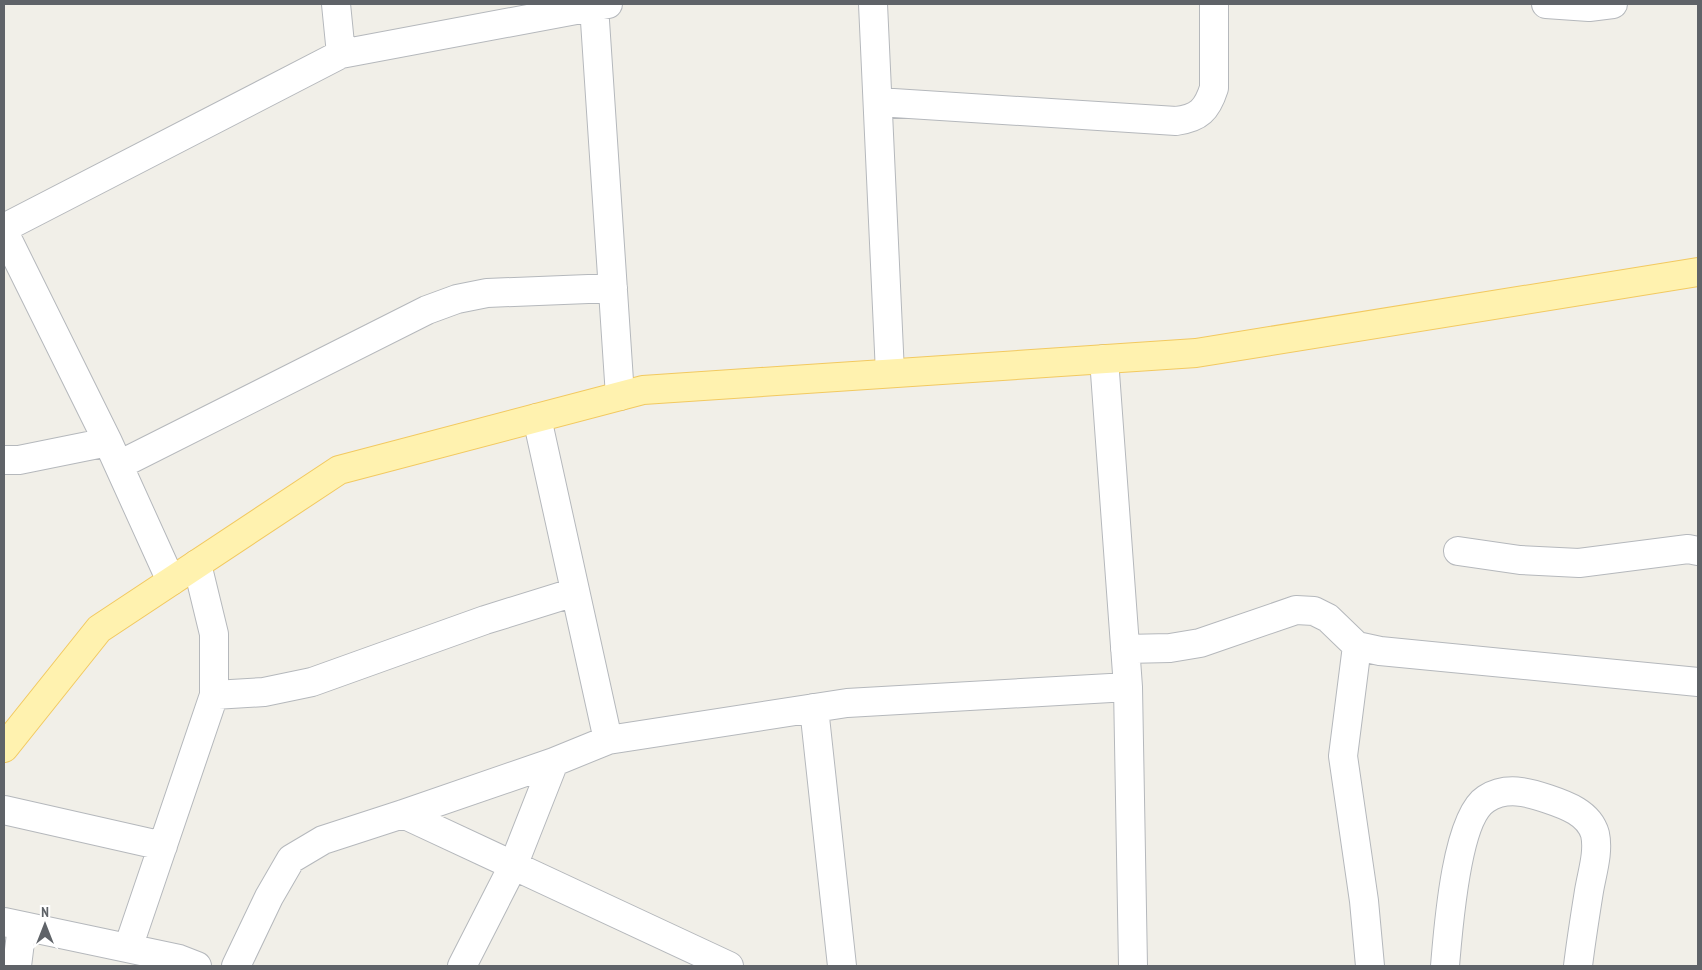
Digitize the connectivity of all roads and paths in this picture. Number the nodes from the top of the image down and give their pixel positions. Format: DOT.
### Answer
graph roads {
  1 [pos="336,4"];
  2 [pos="873,4"];
  3 [pos="1214,4"];
  4 [pos="1546,4"];
  5 [pos="1613,4"];
  6 [pos="586,6"];
  7 [pos="341,54"];
  8 [pos="878,102"];
  9 [pos="4,228"];
  10 [pos="4,232"];
  11 [pos="1698,272"];
  12 [pos="613,288"];
  13 [pos="1104,359"];
  14 [pos="890,373"];
  15 [pos="620,396"];
  16 [pos="537,418"];
  17 [pos="114,454"];
  18 [pos="4,460"];
  19 [pos="1458,551"];
  20 [pos="1698,551"];
  21 [pos="197,564"];
  22 [pos="171,581"];
  23 [pos="575,592"];
  24 [pos="1366,648"];
  25 [pos="1125,649"];
  26 [pos="1698,682"];
  27 [pos="1128,687"];
  28 [pos="214,695"];
  29 [pos="814,708"];
  30 [pos="608,740"];
  31 [pos="4,748"];
  32 [pos="554,762"];
  33 [pos="4,810"];
  34 [pos="403,814"];
  35 [pos="163,846"];
  36 [pos="513,866"];
  37 [pos="13,924"];
  38 [pos="128,948"];
  39 [pos="17,966"];
  40 [pos="197,966"];
  41 [pos="236,966"];
  42 [pos="462,966"];
  43 [pos="729,966"];
  44 [pos="842,966"];
  45 [pos="1133,966"];
  46 [pos="1370,966"];
  47 [pos="1446,966"];
  48 [pos="1578,966"];
  1 -- 7 [label="street"];
  2 -- 8 [label="street"];
  3 -- 8 [label="street"];
  4 -- 5 [label="street"];
  6 -- 7 [label="street"];
  6 -- 12 [label="street"];
  7 -- 9 [label="street"];
  8 -- 14 [label="street"];
  10 -- 17 [label="street"];
  11 -- 13 [label="main road"];
  12 -- 15 [label="street"];
  12 -- 17 [label="street"];
  13 -- 14 [label="main road"];
  13 -- 25 [label="street"];
  14 -- 15 [label="main road"];
  15 -- 16 [label="main road"];
  16 -- 21 [label="main road"];
  16 -- 23 [label="street"];
  17 -- 18 [label="street"];
  17 -- 22 [label="street"];
  19 -- 20 [label="street"];
  21 -- 22 [label="main road"];
  21 -- 28 [label="street"];
  22 -- 31 [label="main road"];
  23 -- 28 [label="street"];
  23 -- 30 [label="street"];
  24 -- 25 [label="street"];
  24 -- 26 [label="street"];
  24 -- 46 [label="street"];
  25 -- 27 [label="street"];
  27 -- 29 [label="street"];
  27 -- 45 [label="street"];
  28 -- 35 [label="street"];
  29 -- 30 [label="street"];
  29 -- 44 [label="street"];
  30 -- 32 [label="street"];
  32 -- 34 [label="street"];
  32 -- 36 [label="street"];
  33 -- 35 [label="street"];
  34 -- 36 [label="street"];
  34 -- 41 [label="street"];
  35 -- 38 [label="street"];
  36 -- 42 [label="street"];
  36 -- 43 [label="street"];
  37 -- 38 [label="street"];
  37 -- 39 [label="street"];
  38 -- 40 [label="street"];
  47 -- 48 [label="street"];
}
